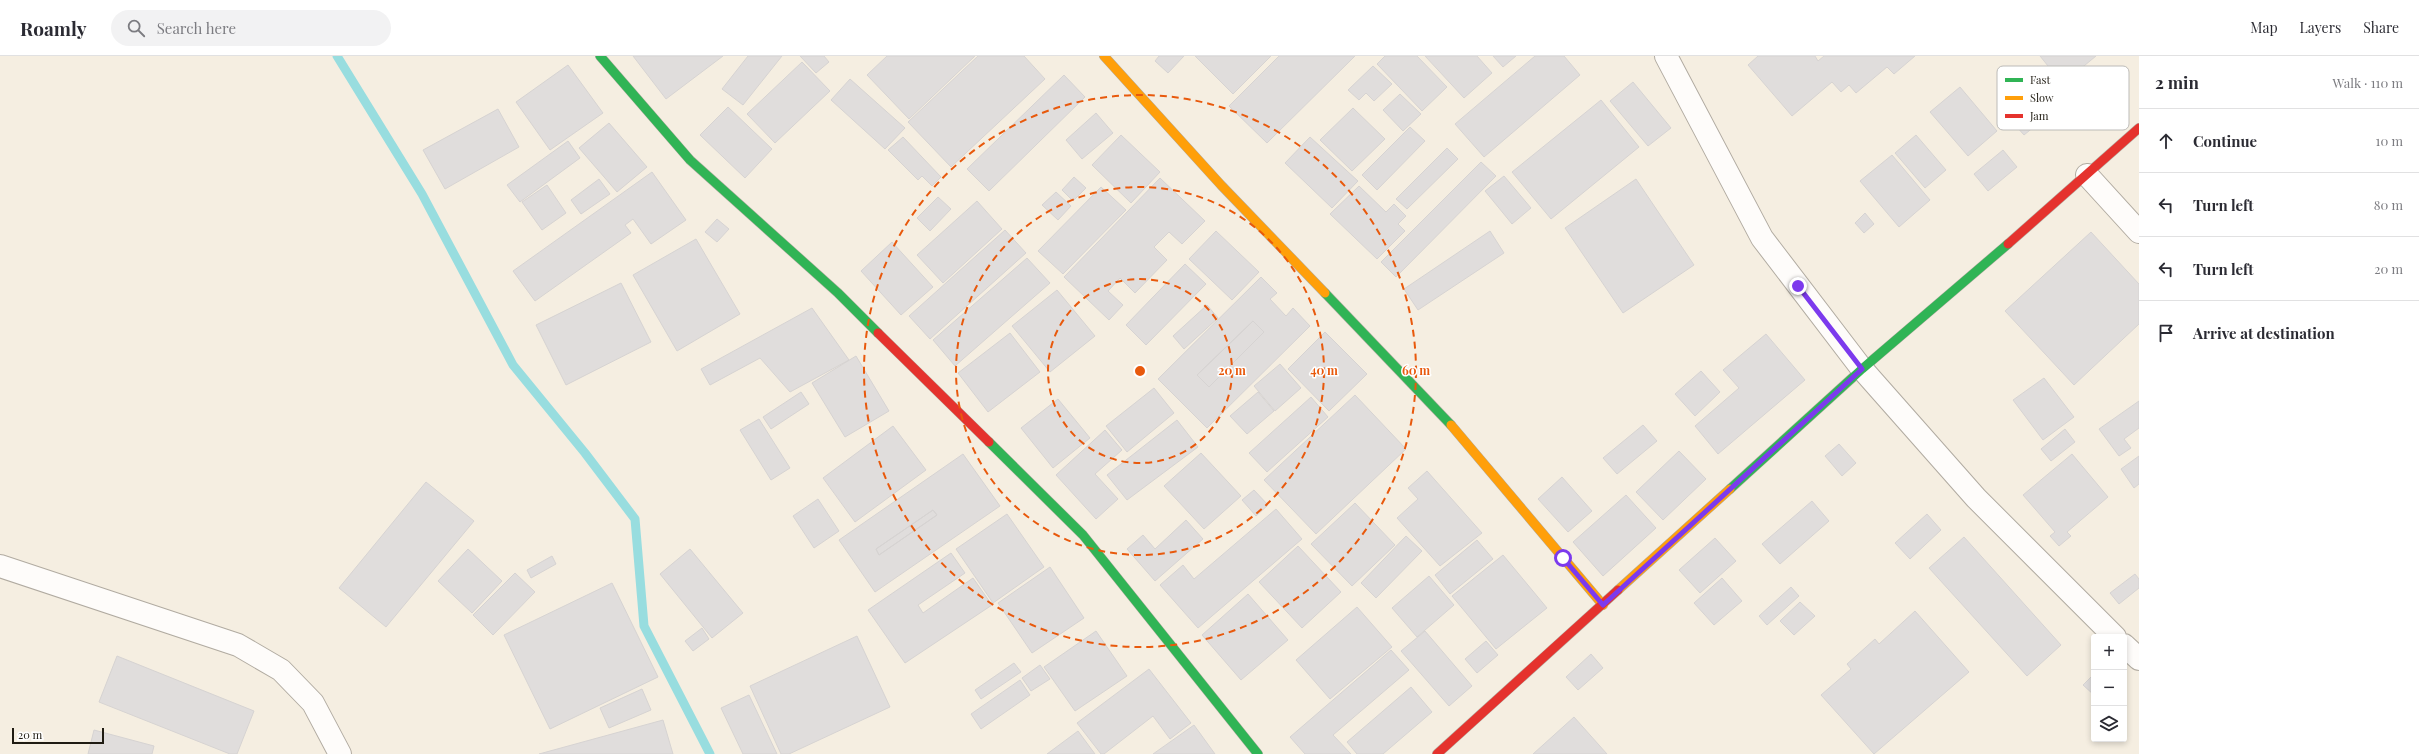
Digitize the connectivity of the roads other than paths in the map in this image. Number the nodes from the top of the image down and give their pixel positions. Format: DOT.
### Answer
graph roads {
  1 [pos="600,56"];
  2 [pos="1104,56"];
  3 [pos="1666,56"];
  4 [pos="2139,128"];
  5 [pos="2087,175"];
  6 [pos="2139,232"];
  7 [pos="1862,369"];
  8 [pos="0,566"];
  9 [pos="1603,605"];
  10 [pos="2111,634"];
  11 [pos="2127,648"];
  12 [pos="2139,659"];
  13 [pos="340,754"];
  14 [pos="1258,754"];
  15 [pos="1437,754"];
  1 -- 14 [label="street"];
  2 -- 9 [label="street"];
  3 -- 7 [label="street"];
  4 -- 5 [label="street"];
  5 -- 6 [label="street"];
  5 -- 7 [label="street"];
  7 -- 9 [label="street"];
  7 -- 10 [label="street"];
  8 -- 13 [label="street"];
  9 -- 15 [label="street"];
  11 -- 12 [label="street"];
}
